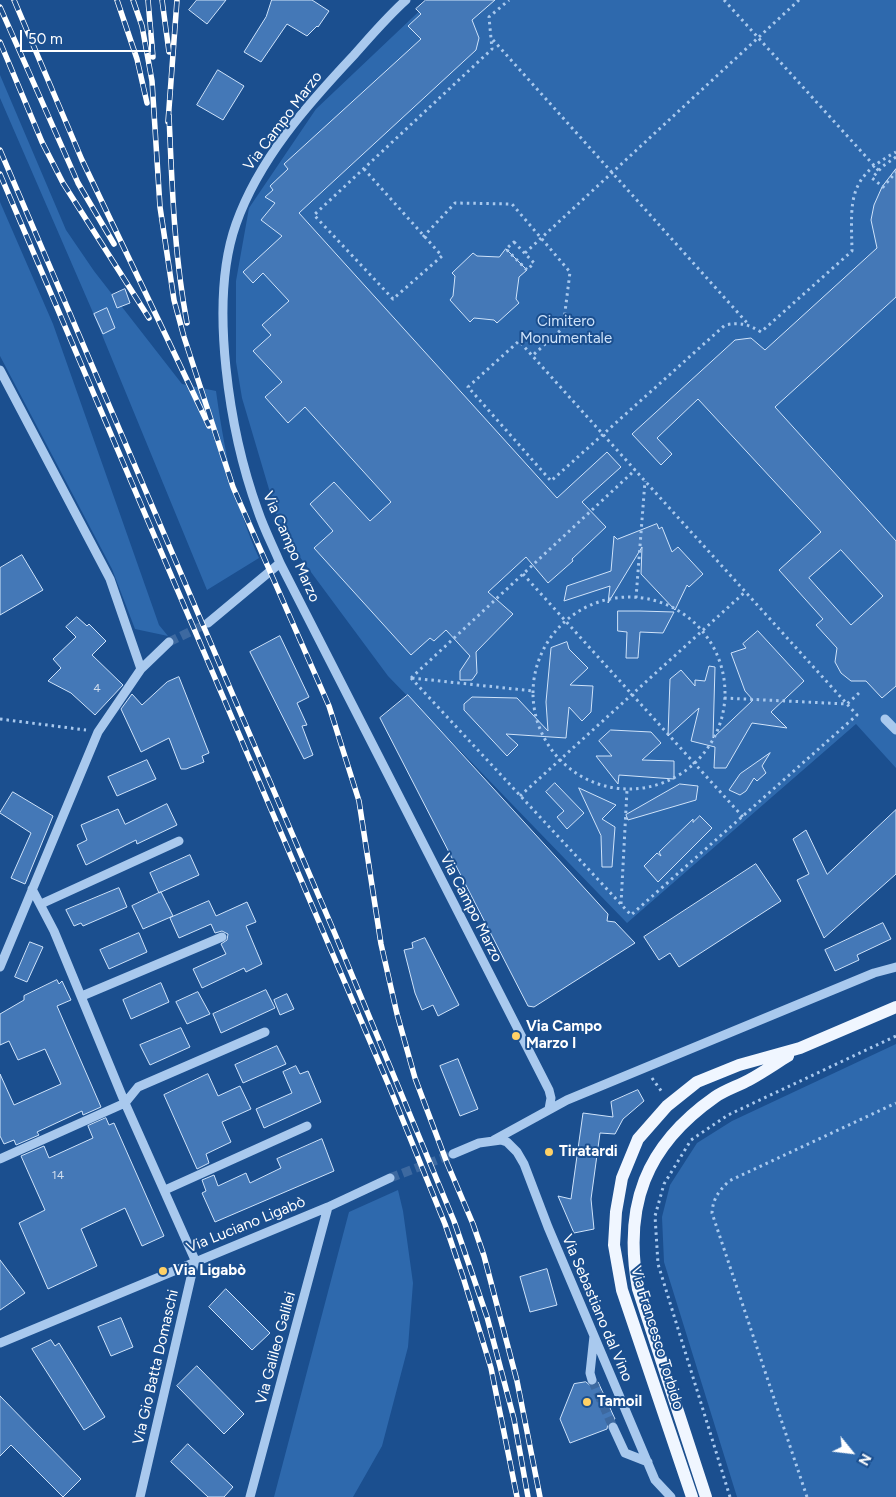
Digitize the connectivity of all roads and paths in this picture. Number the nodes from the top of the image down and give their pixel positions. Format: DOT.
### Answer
graph roads {
  1 [pos="406,0"];
  2 [pos="509,0"];
  3 [pos="724,0"];
  4 [pos="800,0"];
  5 [pos="758,38"];
  6 [pos="492,40"];
  7 [pos="896,152"];
  8 [pos="896,157"];
  9 [pos="873,165"];
  10 [pos="364,169"];
  11 [pos="878,171"];
  12 [pos="612,172"];
  13 [pos="896,172"];
  14 [pos="423,237"];
  15 [pos="541,238"];
  16 [pos="525,253"];
  17 [pos="749,325"];
  18 [pos="532,356"];
  19 [pos="0,370"];
  20 [pos="603,435"];
  21 [pos="635,470"];
  22 [pos="645,481"];
  23 [pos="280,563"];
  24 [pos="523,574"];
  25 [pos="745,592"];
  26 [pos="636,598"];
  27 [pos="566,622"];
  28 [pos="208,623"];
  29 [pos="702,631"];
  30 [pos="169,642"];
  31 [pos="141,668"];
  32 [pos="411,678"];
  33 [pos="533,691"];
  34 [pos="859,693"];
  35 [pos="632,695"];
  36 [pos="724,698"];
  37 [pos="847,704"];
  38 [pos="0,719"];
  39 [pos="885,719"];
  40 [pos="896,730"];
  41 [pos="98,732"];
  42 [pos="560,760"];
  43 [pos="694,763"];
  44 [pos="628,790"];
  45 [pos="520,796"];
  46 [pos="743,817"];
  47 [pos="179,841"];
  48 [pos="32,889"];
  49 [pos="41,904"];
  50 [pos="621,904"];
  51 [pos="222,937"];
  52 [pos="0,967"];
  53 [pos="896,967"];
  54 [pos="82,996"];
  55 [pos="896,1007"];
  56 [pos="265,1032"];
  57 [pos="896,1036"];
  58 [pos="800,1048"];
  59 [pos="651,1075"];
  60 [pos="662,1092"];
  61 [pos="125,1103"];
  62 [pos="896,1103"];
  63 [pos="548,1109"];
  64 [pos="306,1126"];
  65 [pos="494,1140"];
  66 [pos="454,1154"];
  67 [pos="0,1159"];
  68 [pos="390,1178"];
  69 [pos="165,1190"];
  70 [pos="328,1207"];
  71 [pos="195,1260"];
  72 [pos="594,1336"];
  73 [pos="0,1343"];
  74 [pos="592,1380"];
  75 [pos="613,1427"];
  76 [pos="648,1462"];
  77 [pos="140,1497"];
  78 [pos="250,1497"];
  79 [pos="671,1497"];
  80 [pos="692,1497"];
  81 [pos="706,1497"];
  82 [pos="730,1497"];
  83 [pos="807,1497"];
  1 -- 23 [label="street, Via Campo Marzo"];
  2 -- 6 [label="path"];
  3 -- 5 [label="path"];
  4 -- 5 [label="path"];
  5 -- 9 [label="path"];
  5 -- 12 [label="path"];
  6 -- 10 [label="path"];
  6 -- 12 [label="path"];
  7 -- 9 [label="path"];
  8 -- 11 [label="path"];
  9 -- 11 [label="path"];
  9 -- 17 [label="path"];
  10 -- 14 [label="path"];
  10 -- 14 [label="path"];
  11 -- 13 [label="path"];
  12 -- 15 [label="path"];
  12 -- 17 [label="path"];
  14 -- 15 [label="path"];
  15 -- 16 [label="path"];
  15 -- 18 [label="path"];
  16 -- 16 [label="path"];
  17 -- 20 [label="path"];
  18 -- 20 [label="path"];
  18 -- 20 [label="path"];
  19 -- 31 [label="street"];
  20 -- 21 [label="path"];
  21 -- 22 [label="path"];
  21 -- 24 [label="path"];
  22 -- 25 [label="path"];
  22 -- 26 [label="path"];
  23 -- 28 [label="street"];
  23 -- 63 [label="street, Via Campo Marzo"];
  24 -- 27 [label="path"];
  24 -- 32 [label="path"];
  25 -- 29 [label="path"];
  25 -- 37 [label="path"];
  26 -- 27 [label="path"];
  26 -- 29 [label="path"];
  27 -- 33 [label="path"];
  27 -- 35 [label="path"];
  29 -- 35 [label="path"];
  29 -- 36 [label="path"];
  30 -- 31 [label="street"];
  31 -- 41 [label="street"];
  32 -- 33 [label="path"];
  32 -- 45 [label="path"];
  33 -- 42 [label="path"];
  34 -- 37 [label="path"];
  35 -- 42 [label="path"];
  35 -- 43 [label="path"];
  36 -- 37 [label="path"];
  36 -- 43 [label="path"];
  37 -- 46 [label="path"];
  38 -- 41 [label="path"];
  39 -- 40 [label="street"];
  41 -- 48 [label="street"];
  42 -- 44 [label="path"];
  42 -- 45 [label="path"];
  43 -- 44 [label="path"];
  43 -- 46 [label="path"];
  44 -- 50 [label="path"];
  45 -- 50 [label="path"];
  46 -- 50 [label="path"];
  47 -- 49 [label="street"];
  48 -- 49 [label="street"];
  48 -- 52 [label="street"];
  49 -- 54 [label="street"];
  51 -- 54 [label="street"];
  53 -- 63 [label="street"];
  54 -- 61 [label="street"];
  55 -- 58 [label="main road, Via Francesco Torbido"];
  56 -- 61 [label="street"];
  57 -- 82 [label="path"];
  58 -- 80 [label="main road, Via Francesco Torbido"];
  58 -- 81 [label="main road, Via Francesco Torbido"];
  59 -- 60 [label="path"];
  61 -- 67 [label="street"];
  61 -- 69 [label="street"];
  62 -- 83 [label="path"];
  63 -- 65 [label="street"];
  64 -- 69 [label="street"];
  65 -- 66 [label="street"];
  65 -- 72 [label="street, Via Sebastiano dal Vino"];
  68 -- 70 [label="street, Via Luciano Ligabò"];
  69 -- 71 [label="street"];
  70 -- 71 [label="street, Via Luciano Ligabò"];
  70 -- 78 [label="street, Via Galileo Galilei"];
  71 -- 73 [label="street, Via Luciano Ligabò"];
  71 -- 77 [label="street, Via Gio Batta Domaschi"];
  72 -- 74 [label="street"];
  72 -- 76 [label="street, Via Sebastiano dal Vino"];
  75 -- 76 [label="street"];
  76 -- 79 [label="street, Via Sebastiano dal Vino"];
}
